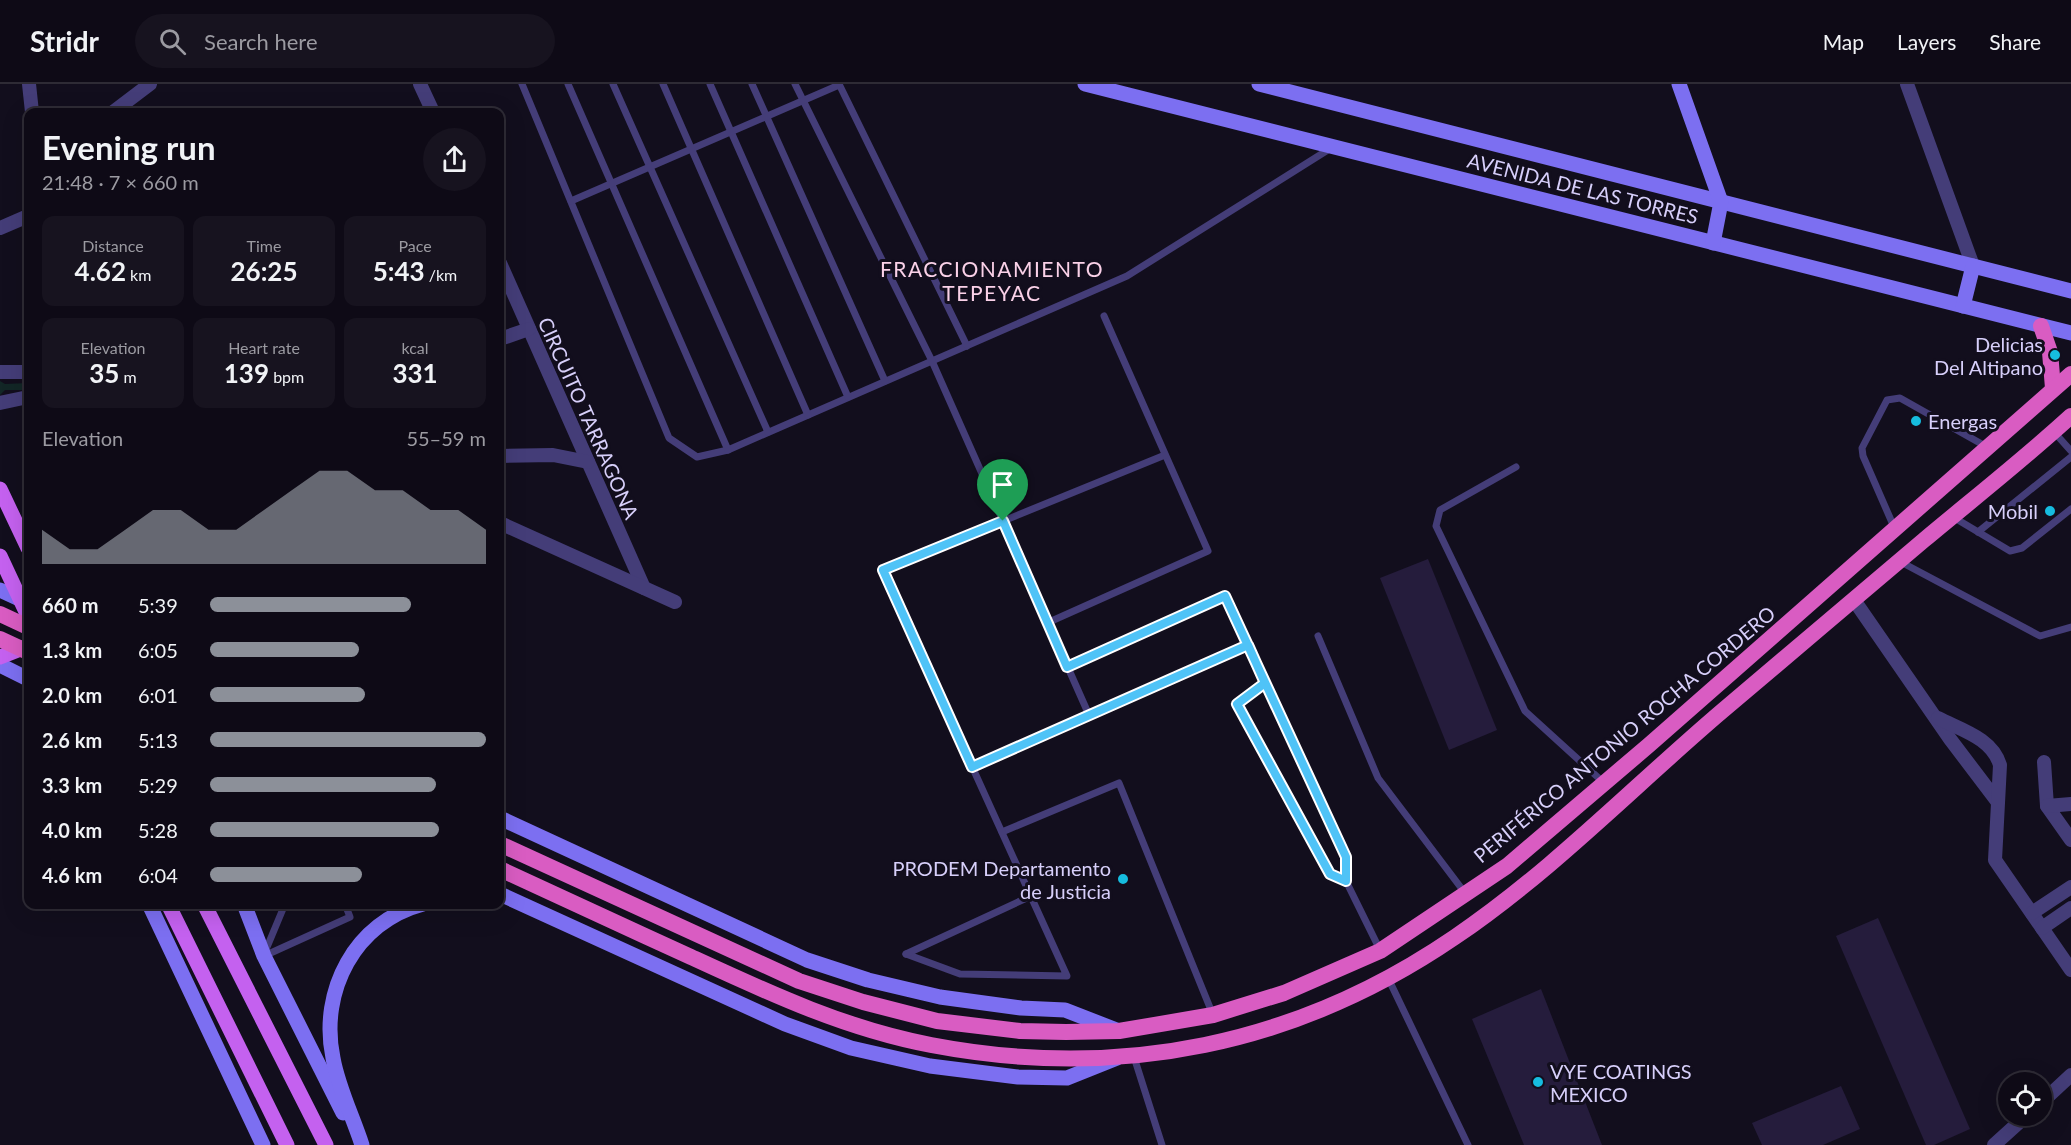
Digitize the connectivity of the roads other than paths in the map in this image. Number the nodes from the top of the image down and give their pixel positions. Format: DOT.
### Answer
graph roads {
  1 [pos="29,84"];
  2 [pos="150,84"];
  3 [pos="420,84"];
  4 [pos="522,84"];
  5 [pos="568,84"];
  6 [pos="613,84"];
  7 [pos="663,84"];
  8 [pos="710,84"];
  9 [pos="752,84"];
  10 [pos="795,84"];
  11 [pos="839,84"];
  12 [pos="1085,84"];
  13 [pos="1259,84"];
  14 [pos="1678,84"];
  15 [pos="1907,84"];
  16 [pos="803,101"];
  17 [pos="32,108"];
  18 [pos="118,108"];
  19 [pos="429,108"];
  20 [pos="768,117"];
  21 [pos="732,133"];
  22 [pos="1333,147"];
  23 [pos="692,150"];
  24 [pos="650,167"];
  25 [pos="610,184"];
  26 [pos="571,201"];
  27 [pos="1721,202"];
  28 [pos="24,218"];
  29 [pos="0,228"];
  30 [pos="1713,243"];
  31 [pos="1973,266"];
  32 [pos="504,272"];
  33 [pos="2071,291"];
  34 [pos="1963,306"];
  35 [pos="1104,316"];
  36 [pos="2042,326"];
  37 [pos="529,329"];
  38 [pos="2071,333"];
  39 [pos="504,338"];
  40 [pos="967,346"];
  41 [pos="932,361"];
  42 [pos="0,372"];
  43 [pos="24,372"];
  44 [pos="2071,374"];
  45 [pos="885,381"];
  46 [pos="2054,388"];
  47 [pos="24,398"];
  48 [pos="848,398"];
  49 [pos="0,404"];
  50 [pos="808,415"];
  51 [pos="2071,416"];
  52 [pos="768,432"];
  53 [pos="2054,432"];
  54 [pos="1987,447"];
  55 [pos="728,450"];
  56 [pos="2071,451"];
  57 [pos="1165,455"];
  58 [pos="504,456"];
  59 [pos="2071,457"];
  60 [pos="588,462"];
  61 [pos="1516,467"];
  62 [pos="0,489"];
  63 [pos="2071,509"];
  64 [pos="1952,517"];
  65 [pos="1003,521"];
  66 [pos="504,525"];
  67 [pos="1894,528"];
  68 [pos="1978,532"];
  69 [pos="24,540"];
  70 [pos="0,556"];
  71 [pos="1899,561"];
  72 [pos="644,588"];
  73 [pos="0,590"];
  74 [pos="24,599"];
  75 [pos="1854,600"];
  76 [pos="24,601"];
  77 [pos="675,602"];
  78 [pos="0,614"];
  79 [pos="1047,623"];
  80 [pos="24,625"];
  81 [pos="2071,627"];
  82 [pos="1318,636"];
  83 [pos="0,639"];
  84 [pos="1248,645"];
  85 [pos="24,647"];
  86 [pos="24,650"];
  87 [pos="0,657"];
  88 [pos="0,666"];
  89 [pos="1067,667"];
  90 [pos="24,677"];
  91 [pos="1265,683"];
  92 [pos="1089,715"];
  93 [pos="1938,718"];
  94 [pos="2044,762"];
  95 [pos="972,767"];
  96 [pos="1604,783"];
  97 [pos="1997,801"];
  98 [pos="2071,804"];
  99 [pos="2047,806"];
  100 [pos="504,820"];
  101 [pos="1002,832"];
  102 [pos="2071,840"];
  103 [pos="504,846"];
  104 [pos="504,871"];
  105 [pos="1346,881"];
  106 [pos="2071,887"];
  107 [pos="1466,894"];
  108 [pos="1030,896"];
  109 [pos="2058,896"];
  110 [pos="507,901"];
  111 [pos="151,909"];
  112 [pos="170,909"];
  113 [pos="207,909"];
  114 [pos="246,909"];
  115 [pos="283,909"];
  116 [pos="347,909"];
  117 [pos="403,909"];
  118 [pos="2069,909"];
  119 [pos="2032,913"];
  120 [pos="2042,928"];
  121 [pos="1380,951"];
  122 [pos="264,956"];
  123 [pos="2071,970"];
  124 [pos="1389,980"];
  125 [pos="1213,1015"];
  126 [pos="1119,1030"];
  127 [pos="1127,1056"];
  128 [pos="2071,1075"];
  129 [pos="2052,1093"];
  130 [pos="2015,1126"];
  131 [pos="263,1145"];
  132 [pos="287,1145"];
  133 [pos="326,1145"];
  134 [pos="361,1145"];
  135 [pos="1162,1145"];
  136 [pos="1468,1145"];
  137 [pos="1994,1145"];
  1 -- 17 [label="street"];
  2 -- 18 [label="street"];
  3 -- 19 [label="street"];
  4 -- 26 [label="lane"];
  5 -- 25 [label="lane"];
  6 -- 24 [label="lane"];
  7 -- 23 [label="lane"];
  8 -- 21 [label="lane"];
  9 -- 20 [label="lane"];
  10 -- 16 [label="lane"];
  11 -- 16 [label="lane"];
  11 -- 40 [label="lane"];
  12 -- 22 [label="main road, AVENIDA DE LAS TORRES"];
  13 -- 27 [label="main road, AVENIDA DE LAS TORRES"];
  14 -- 27 [label="main road"];
  15 -- 31 [label="street"];
  16 -- 20 [label="lane"];
  16 -- 41 [label="lane"];
  20 -- 21 [label="lane"];
  20 -- 45 [label="lane"];
  21 -- 23 [label="lane"];
  21 -- 48 [label="lane"];
  22 -- 30 [label="main road, AVENIDA DE LAS TORRES"];
  22 -- 40 [label="lane"];
  23 -- 24 [label="lane"];
  23 -- 50 [label="lane"];
  24 -- 25 [label="lane"];
  24 -- 52 [label="lane"];
  25 -- 26 [label="lane"];
  25 -- 55 [label="lane"];
  26 -- 55 [label="lane"];
  27 -- 30 [label="main road"];
  27 -- 31 [label="main road, AVENIDA DE LAS TORRES"];
  28 -- 29 [label="street"];
  30 -- 34 [label="main road, AVENIDA DE LAS TORRES"];
  31 -- 33 [label="main road, AVENIDA DE LAS TORRES"];
  31 -- 34 [label="main road"];
  32 -- 37 [label="street, CIRCUITO TARRAGONA"];
  34 -- 36 [label="main road, AVENIDA DE LAS TORRES"];
  35 -- 57 [label="lane"];
  36 -- 38 [label="main road, AVENIDA DE LAS TORRES"];
  36 -- 46 [label="highway"];
  37 -- 39 [label="street"];
  37 -- 60 [label="street, CIRCUITO TARRAGONA"];
  40 -- 41 [label="lane"];
  41 -- 45 [label="lane"];
  41 -- 65 [label="lane"];
  42 -- 43 [label="street"];
  44 -- 46 [label="highway, PERIFÉRICO ANTONIO ROCHA CORDERO"];
  45 -- 48 [label="lane"];
  46 -- 54 [label="highway, PERIFÉRICO ANTONIO ROCHA CORDERO"];
  47 -- 49 [label="street"];
  48 -- 50 [label="lane"];
  50 -- 52 [label="lane"];
  51 -- 53 [label="highway"];
  52 -- 55 [label="lane"];
  53 -- 56 [label="lane"];
  53 -- 64 [label="highway"];
  54 -- 67 [label="highway, PERIFÉRICO ANTONIO ROCHA CORDERO"];
  54 -- 67 [label="lane"];
  57 -- 65 [label="lane"];
  57 -- 79 [label="lane"];
  58 -- 60 [label="street"];
  59 -- 68 [label="lane"];
  60 -- 72 [label="street, CIRCUITO TARRAGONA"];
  61 -- 96 [label="lane"];
  62 -- 69 [label="main road"];
  63 -- 68 [label="lane"];
  64 -- 68 [label="lane"];
  64 -- 71 [label="highway"];
  65 -- 79 [label="lane"];
  65 -- 95 [label="lane"];
  66 -- 72 [label="street"];
  67 -- 96 [label="highway, PERIFÉRICO ANTONIO ROCHA CORDERO"];
  70 -- 74 [label="main road"];
  71 -- 75 [label="highway"];
  71 -- 81 [label="lane"];
  72 -- 77 [label="street"];
  73 -- 76 [label="main road"];
  75 -- 93 [label="street"];
  75 -- 124 [label="highway"];
  78 -- 80 [label="highway"];
  79 -- 89 [label="lane"];
  82 -- 107 [label="lane"];
  83 -- 86 [label="highway, bridge"];
  84 -- 89 [label="lane"];
  84 -- 91 [label="lane"];
  84 -- 92 [label="lane"];
  85 -- 87 [label="main road"];
  88 -- 90 [label="main road"];
  89 -- 92 [label="lane"];
  91 -- 105 [label="lane"];
  91 -- 105 [label="lane"];
  92 -- 95 [label="lane"];
  93 -- 97 [label="street"];
  93 -- 97 [label="street"];
  94 -- 99 [label="street"];
  95 -- 101 [label="lane"];
  96 -- 107 [label="highway, PERIFÉRICO ANTONIO ROCHA CORDERO"];
  97 -- 119 [label="street"];
  98 -- 99 [label="street"];
  99 -- 102 [label="street"];
  100 -- 126 [label="main road"];
  101 -- 108 [label="lane"];
  101 -- 125 [label="lane"];
  103 -- 126 [label="highway, PERIFÉRICO ANTONIO ROCHA CORDERO"];
  104 -- 127 [label="highway"];
  105 -- 121 [label="lane"];
  106 -- 109 [label="street"];
  107 -- 121 [label="highway, PERIFÉRICO ANTONIO ROCHA CORDERO"];
  108 -- 108 [label="lane"];
  109 -- 118 [label="street"];
  109 -- 119 [label="street"];
  110 -- 127 [label="main road"];
  111 -- 131 [label="main road"];
  112 -- 132 [label="main road"];
  113 -- 133 [label="main road"];
  114 -- 122 [label="main road"];
  115 -- 122 [label="lane"];
  116 -- 122 [label="lane"];
  117 -- 134 [label="main road"];
  118 -- 120 [label="street"];
  119 -- 120 [label="street"];
  120 -- 123 [label="street"];
  121 -- 125 [label="highway, PERIFÉRICO ANTONIO ROCHA CORDERO"];
  122 -- 134 [label="main road"];
  124 -- 127 [label="highway"];
  124 -- 136 [label="lane"];
  125 -- 126 [label="highway, PERIFÉRICO ANTONIO ROCHA CORDERO"];
  127 -- 135 [label="lane"];
  128 -- 129 [label="street"];
  130 -- 137 [label="street"];
}
